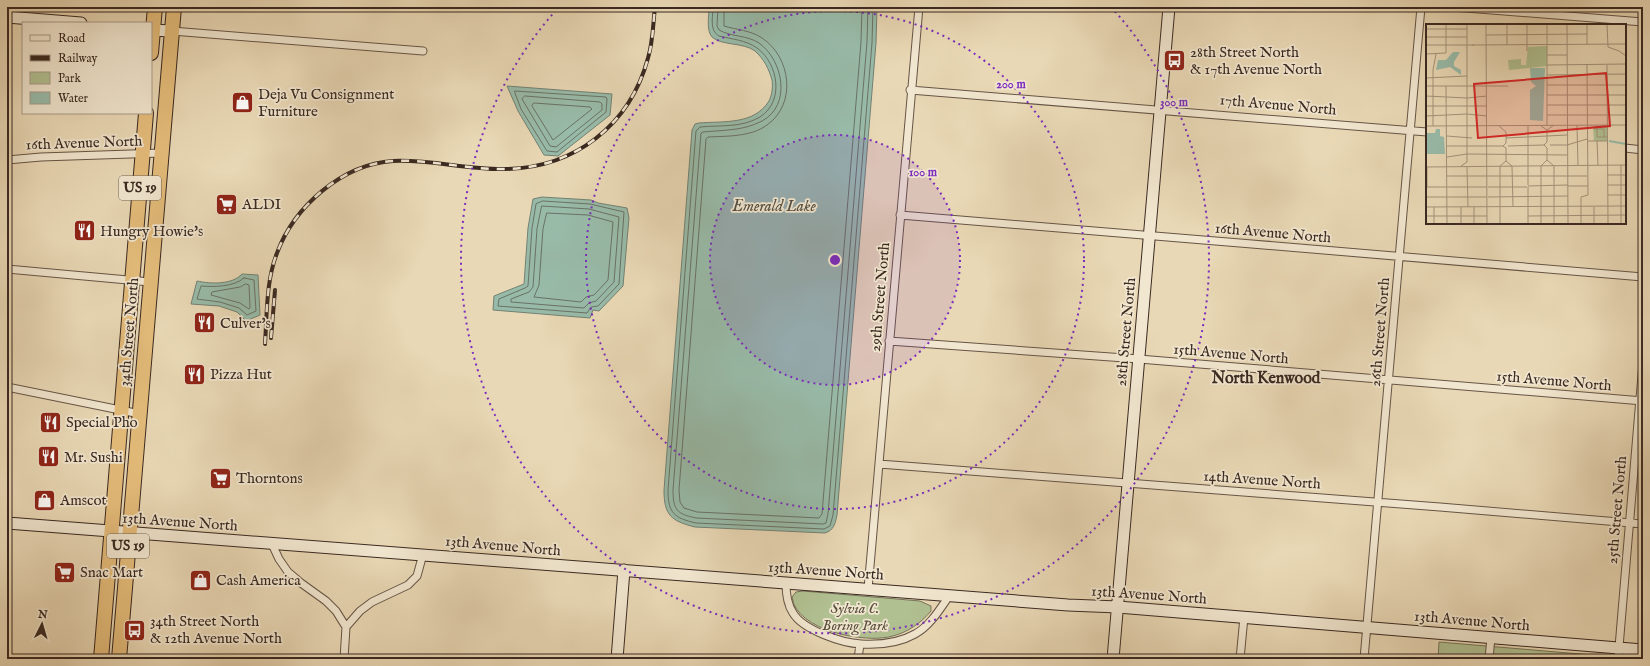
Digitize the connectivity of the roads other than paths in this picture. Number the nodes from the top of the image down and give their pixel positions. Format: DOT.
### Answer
graph roads {
  1 [pos="155,7"];
  2 [pos="174,7"];
  3 [pos="919,7"];
  4 [pos="1169,7"];
  5 [pos="1421,7"];
  6 [pos="1453,7"];
  7 [pos="7,17"];
  8 [pos="70,22"];
  9 [pos="1643,22"];
  10 [pos="152,30"];
  11 [pos="172,31"];
  12 [pos="423,51"];
  13 [pos="910,90"];
  14 [pos="1160,111"];
  15 [pos="146,114"];
  16 [pos="1410,131"];
  17 [pos="1426,132"];
  18 [pos="1626,148"];
  19 [pos="1643,150"];
  20 [pos="143,154"];
  21 [pos="161,154"];
  22 [pos="7,160"];
  23 [pos="900,215"];
  24 [pos="1150,235"];
  25 [pos="1399,258"];
  26 [pos="7,269"];
  27 [pos="1643,277"];
  28 [pos="133,281"];
  29 [pos="150,282"];
  30 [pos="889,340"];
  31 [pos="1139,359"];
  32 [pos="1643,363"];
  33 [pos="1388,381"];
  34 [pos="7,387"];
  35 [pos="1642,401"];
  36 [pos="122,410"];
  37 [pos="140,414"];
  38 [pos="879,464"];
  39 [pos="1129,483"];
  40 [pos="1378,502"];
  41 [pos="7,523"];
  42 [pos="1629,523"];
  43 [pos="1643,524"];
  44 [pos="112,532"];
  45 [pos="129,533"];
  46 [pos="272,544"];
  47 [pos="423,554"];
  48 [pos="624,570"];
  49 [pos="786,584"];
  50 [pos="868,589"];
  51 [pos="950,596"];
  52 [pos="1118,607"];
  53 [pos="1244,617"];
  54 [pos="346,627"];
  55 [pos="1367,627"];
  56 [pos="1491,638"];
  57 [pos="860,644"];
  58 [pos="1643,650"];
  59 [pos="1619,654"];
  60 [pos="102,657"];
  61 [pos="119,658"];
  62 [pos="344,659"];
  63 [pos="617,659"];
  64 [pos="858,659"];
  65 [pos="1113,659"];
  66 [pos="1240,659"];
  67 [pos="1364,659"];
  68 [pos="1490,659"];
  1 -- 10 [label="highway"];
  2 -- 11 [label="highway, 34th Street North / US 19"];
  3 -- 13 [label="street, 29th Street North"];
  4 -- 14 [label="street, 28th Street North"];
  5 -- 16 [label="street, 26th Street North"];
  6 -- 9 [label="street"];
  7 -- 8 [label="street"];
  10 -- 11 [label="street"];
  11 -- 12 [label="street"];
  11 -- 21 [label="highway, 34th Street North / US 19"];
  13 -- 14 [label="street, 17th Avenue North"];
  13 -- 23 [label="street, 29th Street North"];
  14 -- 16 [label="street, 17th Avenue North"];
  14 -- 24 [label="street, 28th Street North"];
  15 -- 20 [label="highway, 34th Street North / US 19"];
  16 -- 17 [label="street, 17th Avenue North"];
  16 -- 25 [label="street, 26th Street North"];
  18 -- 19 [label="street"];
  20 -- 21 [label="street, 16th Avenue North"];
  20 -- 22 [label="street, 16th Avenue North"];
  20 -- 28 [label="highway, 34th Street North / US 19"];
  21 -- 29 [label="highway, 34th Street North / US 19"];
  23 -- 24 [label="street, 16th Avenue North"];
  23 -- 30 [label="street, 29th Street North"];
  24 -- 25 [label="street, 16th Avenue North"];
  24 -- 31 [label="street, 28th Street North"];
  25 -- 27 [label="street, 16th Avenue North"];
  25 -- 33 [label="street, 26th Street North"];
  26 -- 28 [label="street"];
  28 -- 29 [label="street"];
  28 -- 36 [label="highway, 34th Street North / US 19"];
  29 -- 37 [label="highway, 34th Street North / US 19"];
  30 -- 31 [label="street, 15th Avenue North"];
  30 -- 38 [label="street, 29th Street North"];
  31 -- 33 [label="street, 15th Avenue North"];
  31 -- 39 [label="street, 28th Street North"];
  32 -- 35 [label="street, 25th Street North"];
  33 -- 35 [label="street, 15th Avenue North"];
  33 -- 40 [label="street, 26th Street North"];
  34 -- 36 [label="street"];
  35 -- 42 [label="street, 25th Street North"];
  36 -- 37 [label="street"];
  36 -- 44 [label="highway, 34th Street North / US 19"];
  37 -- 45 [label="highway, 34th Street North / US 19"];
  38 -- 39 [label="street, 14th Avenue North"];
  38 -- 50 [label="street, 29th Street North"];
  39 -- 40 [label="street, 14th Avenue North"];
  39 -- 52 [label="street, 28th Street North"];
  40 -- 42 [label="street, 14th Avenue North"];
  40 -- 55 [label="street, 26th Street North"];
  41 -- 44 [label="street, 13th Avenue North"];
  42 -- 43 [label="street, 14th Avenue North"];
  42 -- 59 [label="street, 25th Street North"];
  44 -- 45 [label="street, 13th Avenue North"];
  44 -- 60 [label="highway, 34th Street North / US 19"];
  45 -- 46 [label="street, 13th Avenue North"];
  45 -- 61 [label="highway, 34th Street North / US 19"];
  46 -- 47 [label="street, 13th Avenue North"];
  46 -- 54 [label="street"];
  47 -- 48 [label="street, 13th Avenue North"];
  47 -- 54 [label="street"];
  48 -- 49 [label="street, 13th Avenue North"];
  48 -- 63 [label="street"];
  49 -- 50 [label="street, 13th Avenue North"];
  49 -- 57 [label="street"];
  50 -- 51 [label="street, 13th Avenue North"];
  51 -- 52 [label="street, 13th Avenue North"];
  51 -- 57 [label="street"];
  52 -- 53 [label="street, 13th Avenue North"];
  52 -- 65 [label="street, 28th Street North"];
  53 -- 55 [label="street, 13th Avenue North"];
  53 -- 66 [label="street"];
  54 -- 62 [label="street"];
  55 -- 56 [label="street, 13th Avenue North"];
  55 -- 67 [label="street, 26th Street North"];
  56 -- 59 [label="street, 13th Avenue North"];
  56 -- 68 [label="street"];
  57 -- 64 [label="street"];
  58 -- 59 [label="street, 13th Avenue North"];
  60 -- 61 [label="highway"];
}
